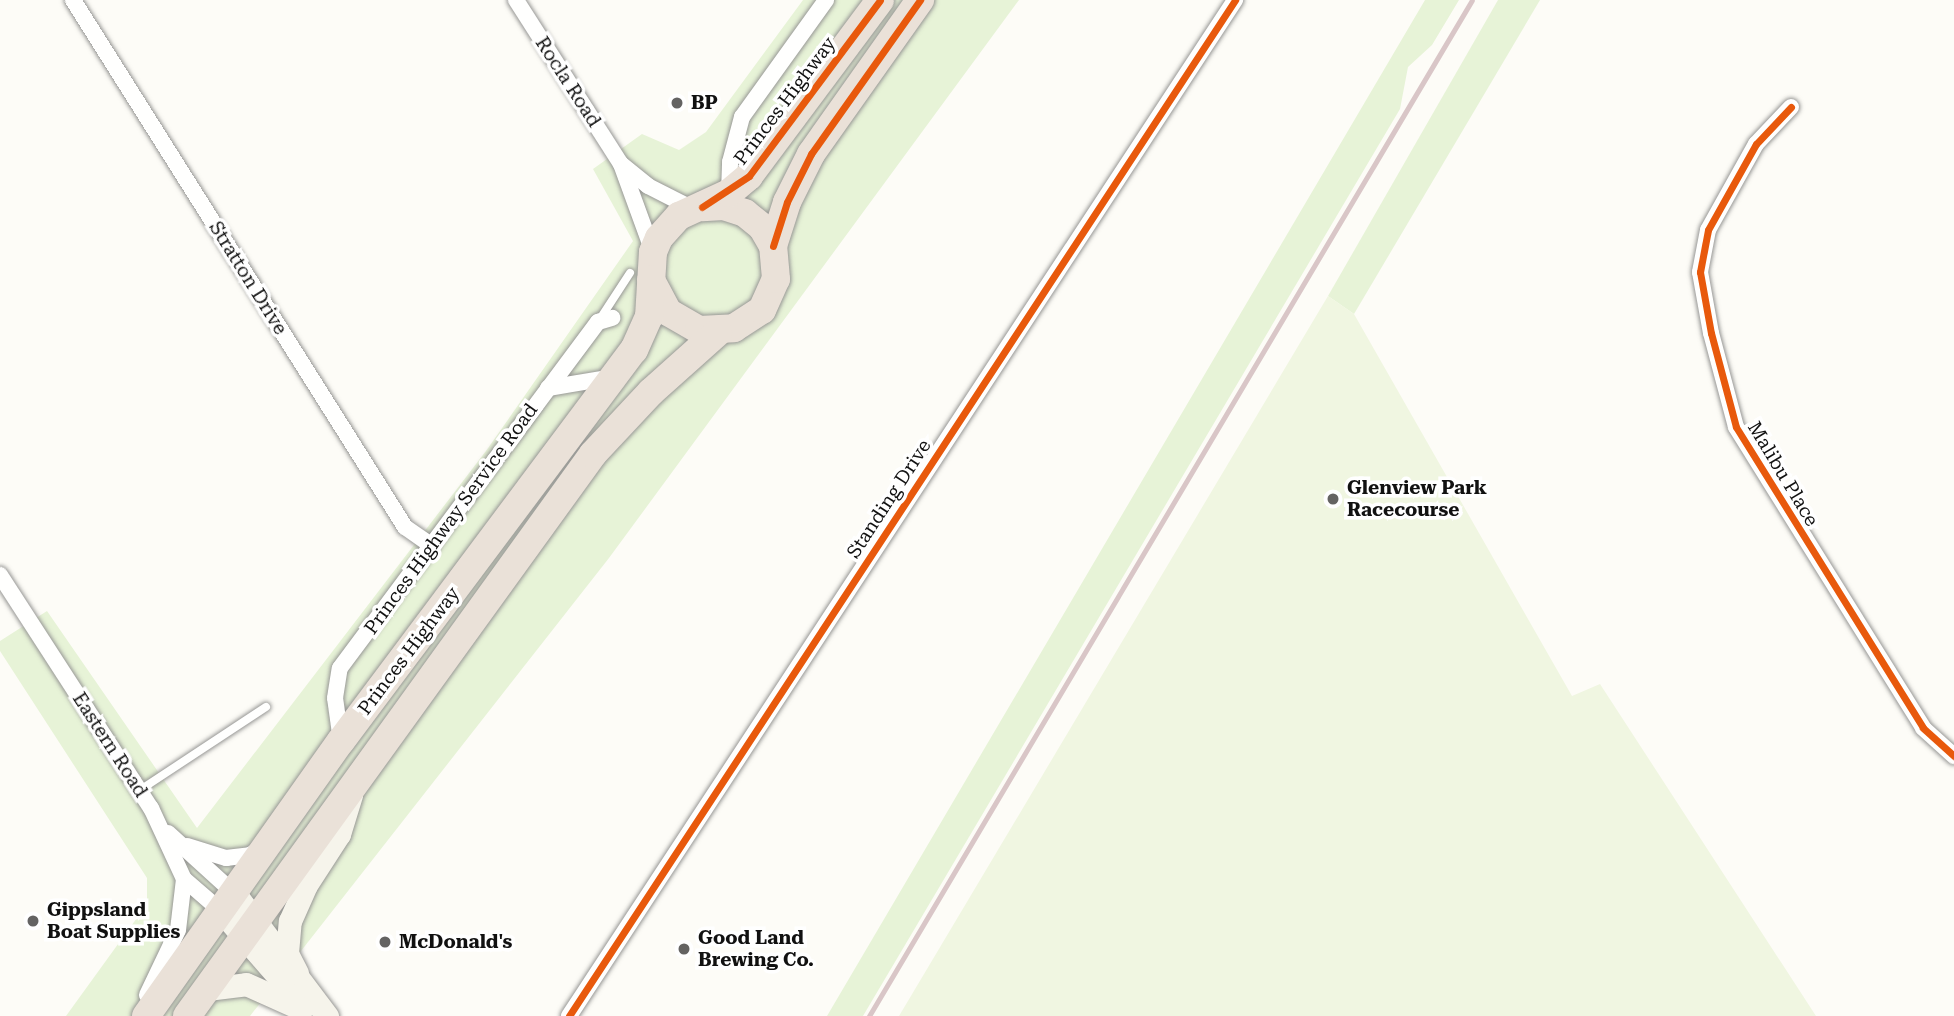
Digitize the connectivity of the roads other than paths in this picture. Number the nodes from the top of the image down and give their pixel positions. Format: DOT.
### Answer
graph roads {
  1 [pos="74,0"];
  2 [pos="516,0"];
  3 [pos="826,0"];
  4 [pos="880,0"];
  5 [pos="920,0"];
  6 [pos="1235,0"];
  7 [pos="1791,107"];
  8 [pos="621,164"];
  9 [pos="729,193"];
  10 [pos="698,208"];
  11 [pos="773,246"];
  12 [pos="653,252"];
  13 [pos="641,276"];
  14 [pos="605,320"];
  15 [pos="718,332"];
  16 [pos="614,377"];
  17 [pos="548,388"];
  18 [pos="432,546"];
  19 [pos="0,575"];
  20 [pos="421,694"];
  21 [pos="266,707"];
  22 [pos="341,741"];
  23 [pos="1954,756"];
  24 [pos="354,787"];
  25 [pos="140,790"];
  26 [pos="151,808"];
  27 [pos="172,838"];
  28 [pos="270,842"];
  29 [pos="184,879"];
  30 [pos="228,903"];
  31 [pos="253,929"];
  32 [pos="297,973"];
  33 [pos="196,1007"];
  34 [pos="316,1015"];
  35 [pos="137,1016"];
  36 [pos="146,1016"];
  37 [pos="569,1016"];
  1 -- 18 [label="street, Stratton Drive"];
  2 -- 8 [label="street, Rocla Road"];
  3 -- 9 [label="street"];
  4 -- 9 [label="highway, Princes Highway"];
  5 -- 11 [label="highway, Princes Highway"];
  6 -- 37 [label="street, Standing Drive"];
  7 -- 23 [label="street, Malibu Place"];
  8 -- 10 [label="street, Rocla Road"];
  8 -- 12 [label="street, Rocla Road"];
  9 -- 10 [label="highway, Princes Highway"];
  10 -- 11 [label="highway"];
  10 -- 12 [label="highway, Princes Highway"];
  11 -- 15 [label="highway, Princes Highway"];
  12 -- 13 [label="highway, Princes Highway"];
  13 -- 14 [label="lane"];
  13 -- 15 [label="highway, Princes Highway"];
  13 -- 16 [label="highway, Princes Highway"];
  14 -- 17 [label="street, Princes Highway Service Road"];
  15 -- 20 [label="highway, Princes Highway"];
  16 -- 17 [label="street"];
  16 -- 22 [label="highway, Princes Highway"];
  17 -- 18 [label="street, Princes Highway Service Road"];
  18 -- 22 [label="street, Princes Highway Service Road"];
  19 -- 25 [label="street, Eastern Road"];
  20 -- 22 [label="highway"];
  20 -- 24 [label="highway, Princes Highway"];
  21 -- 25 [label="lane"];
  22 -- 28 [label="highway, Princes Highway"];
  24 -- 31 [label="highway, Princes Highway"];
  24 -- 32 [label="street"];
  25 -- 26 [label="street, Eastern Road"];
  26 -- 27 [label="street"];
  26 -- 29 [label="street, Eastern Road"];
  27 -- 28 [label="street"];
  27 -- 30 [label="street"];
  28 -- 30 [label="highway, Princes Highway"];
  29 -- 30 [label="street, Eastern Road"];
  29 -- 35 [label="street"];
  30 -- 31 [label="street"];
  30 -- 36 [label="highway, Princes Highway"];
  31 -- 32 [label="street"];
  31 -- 33 [label="highway, Princes Highway"];
  31 -- 34 [label="street"];
  32 -- 34 [label="street"];
  33 -- 34 [label="street"];
}
